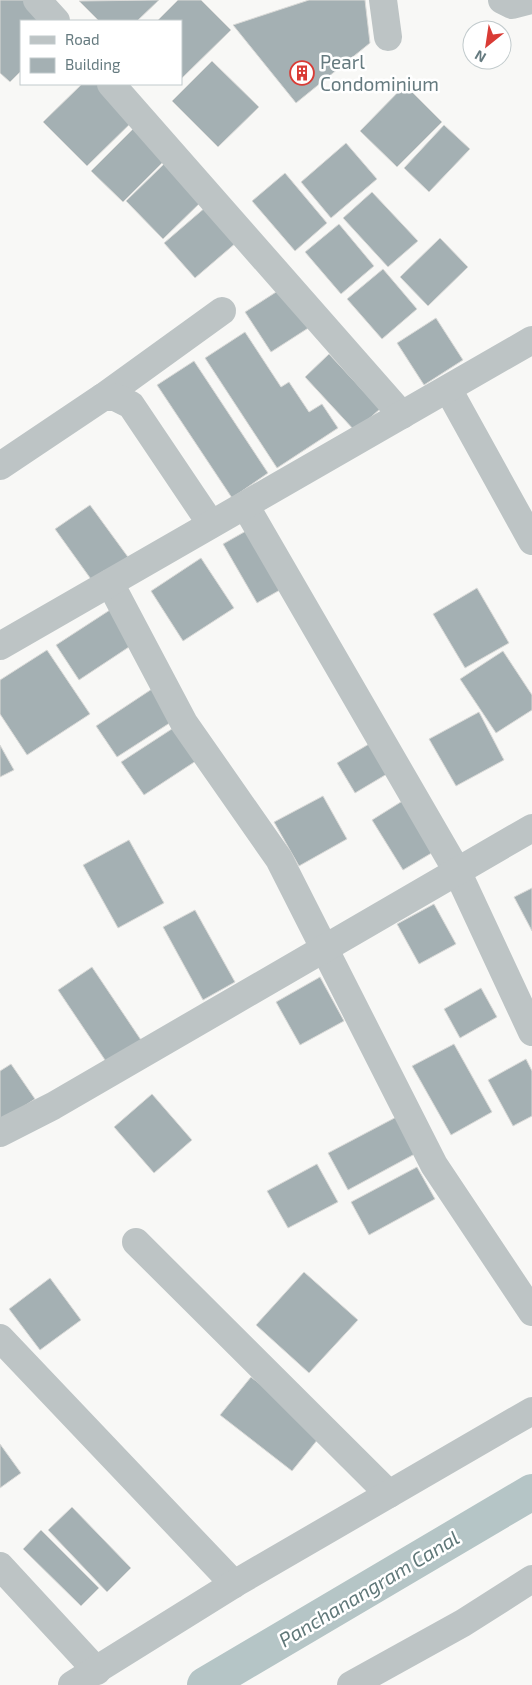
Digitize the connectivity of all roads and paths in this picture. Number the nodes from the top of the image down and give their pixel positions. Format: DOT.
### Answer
graph roads {
  1 [pos="37,0"];
  2 [pos="383,0"];
  3 [pos="502,0"];
  4 [pos="531,0"];
  5 [pos="55,20"];
  6 [pos="388,37"];
  7 [pos="112,85"];
  8 [pos="222,311"];
  9 [pos="532,340"];
  10 [pos="448,389"];
  11 [pos="103,397"];
  12 [pos="402,415"];
  13 [pos="0,466"];
  14 [pos="245,505"];
  15 [pos="212,524"];
  16 [pos="532,541"];
  17 [pos="110,583"];
  18 [pos="0,646"];
  19 [pos="532,828"];
  20 [pos="457,871"];
  21 [pos="323,949"];
  22 [pos="532,1032"];
  23 [pos="0,1133"];
  24 [pos="136,1242"];
  25 [pos="532,1312"];
  26 [pos="0,1338"];
  27 [pos="532,1411"];
  28 [pos="389,1494"];
  29 [pos="0,1566"];
  30 [pos="532,1579"];
  31 [pos="234,1584"];
  32 [pos="97,1671"];
  33 [pos="72,1685"];
  34 [pos="351,1685"];
  1 -- 5 [label="street"];
  2 -- 6 [label="street"];
  3 -- 4 [label="street"];
  7 -- 12 [label="street"];
  8 -- 11 [label="street"];
  9 -- 10 [label="street"];
  10 -- 12 [label="street"];
  10 -- 16 [label="street"];
  11 -- 13 [label="street"];
  11 -- 15 [label="street"];
  12 -- 14 [label="street"];
  14 -- 15 [label="street"];
  14 -- 20 [label="street"];
  15 -- 17 [label="street"];
  17 -- 18 [label="street"];
  17 -- 21 [label="street"];
  19 -- 20 [label="street"];
  20 -- 21 [label="street"];
  20 -- 22 [label="street"];
  21 -- 23 [label="street"];
  21 -- 25 [label="street"];
  24 -- 28 [label="street"];
  26 -- 31 [label="street"];
  27 -- 28 [label="street"];
  28 -- 31 [label="street"];
  29 -- 32 [label="street"];
  30 -- 34 [label="street"];
  31 -- 32 [label="street"];
  32 -- 33 [label="street"];
}
